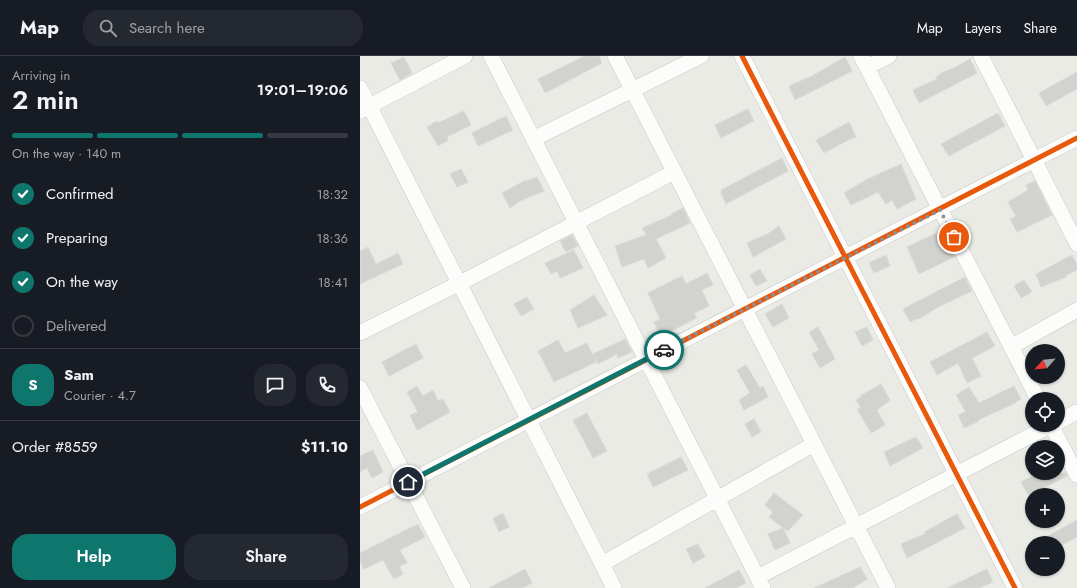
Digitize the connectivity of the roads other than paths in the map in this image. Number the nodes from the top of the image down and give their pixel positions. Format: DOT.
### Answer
graph roads {
  1 [pos="465,56"];
  2 [pos="490,56"];
  3 [pos="615,56"];
  4 [pos="701,56"];
  5 [pos="742,56"];
  6 [pos="889,56"];
  7 [pos="981,56"];
  8 [pos="864,62"];
  9 [pos="360,88"];
  10 [pos="633,91"];
  11 [pos="365,109"];
  12 [pos="1077,138"];
  13 [pos="533,139"];
  14 [pos="1034,160"];
  15 [pos="674,172"];
  16 [pos="940,210"];
  17 [pos="576,222"];
  18 [pos="1077,244"];
  19 [pos="845,258"];
  20 [pos="460,284"];
  21 [pos="745,309"];
  22 [pos="1077,310"];
  23 [pos="360,333"];
  24 [pos="1011,347"];
  25 [pos="646,359"];
  26 [pos="360,388"];
  27 [pos="1034,392"];
  28 [pos="1077,412"];
  29 [pos="1065,418"];
  30 [pos="528,420"];
  31 [pos="1037,432"];
  32 [pos="1055,432"];
  33 [pos="814,444"];
  34 [pos="956,474"];
  35 [pos="1077,475"];
  36 [pos="408,482"];
  37 [pos="717,498"];
  38 [pos="360,507"];
  39 [pos="856,526"];
  40 [pos="602,564"];
  41 [pos="760,583"];
  42 [pos="463,588"];
  43 [pos="614,588"];
  44 [pos="888,588"];
  45 [pos="1015,588"];
  1 -- 11 [label="street"];
  2 -- 13 [label="street"];
  3 -- 10 [label="street"];
  4 -- 10 [label="street"];
  5 -- 19 [label="street"];
  6 -- 8 [label="street"];
  7 -- 14 [label="street"];
  8 -- 16 [label="street"];
  9 -- 11 [label="street"];
  10 -- 13 [label="street"];
  10 -- 15 [label="street"];
  11 -- 20 [label="street"];
  12 -- 14 [label="street"];
  13 -- 17 [label="street"];
  14 -- 16 [label="street"];
  14 -- 18 [label="street"];
  15 -- 17 [label="street"];
  15 -- 21 [label="street"];
  16 -- 19 [label="street"];
  16 -- 24 [label="street"];
  17 -- 20 [label="street"];
  17 -- 25 [label="street"];
  19 -- 21 [label="street"];
  19 -- 34 [label="street"];
  20 -- 23 [label="street"];
  20 -- 30 [label="street"];
  21 -- 25 [label="street"];
  21 -- 33 [label="street"];
  22 -- 24 [label="street"];
  24 -- 27 [label="street"];
  25 -- 30 [label="street"];
  25 -- 37 [label="street"];
  26 -- 36 [label="street"];
  28 -- 29 [label="street"];
  30 -- 36 [label="street"];
  30 -- 40 [label="street"];
  31 -- 34 [label="street"];
  32 -- 35 [label="street"];
  33 -- 37 [label="street"];
  33 -- 39 [label="street"];
  34 -- 39 [label="street"];
  34 -- 45 [label="street"];
  36 -- 38 [label="street"];
  36 -- 42 [label="street"];
  37 -- 40 [label="street"];
  37 -- 41 [label="street"];
  39 -- 41 [label="street"];
  39 -- 44 [label="street"];
  40 -- 43 [label="street"];
}
